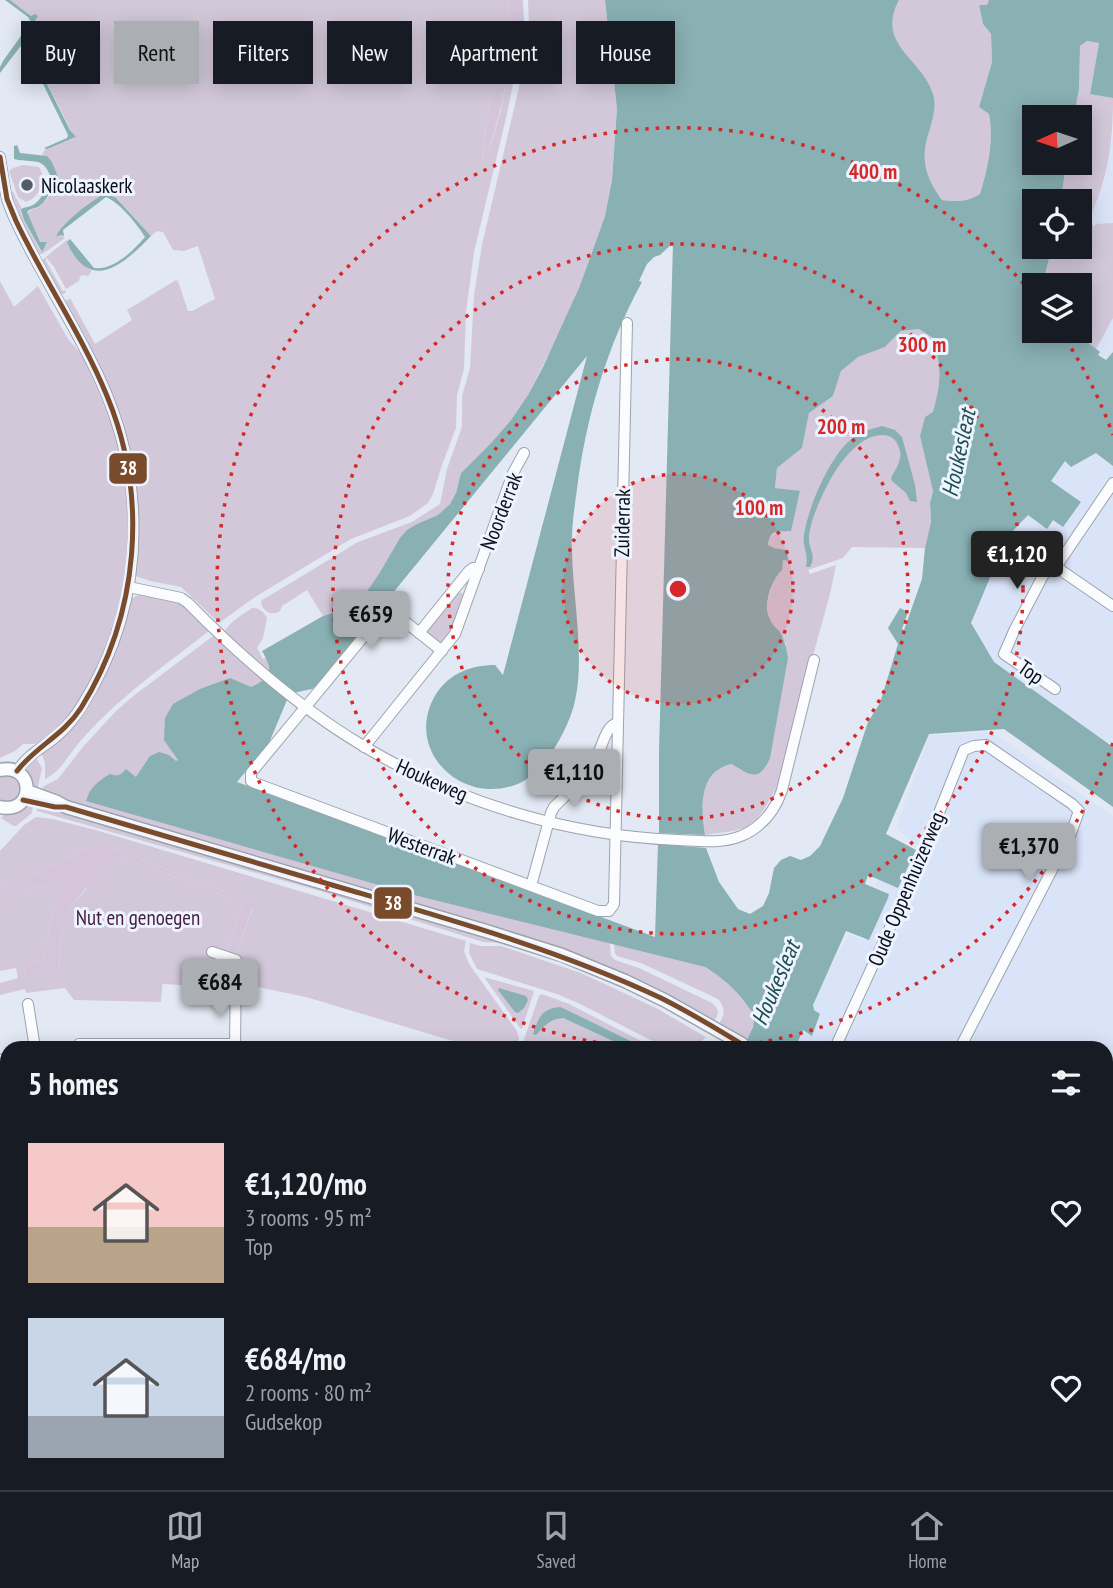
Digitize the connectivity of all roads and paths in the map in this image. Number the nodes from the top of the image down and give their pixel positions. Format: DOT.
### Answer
graph roads {
  1 [pos="0,158"];
  2 [pos="627,323"];
  3 [pos="524,453"];
  4 [pos="1113,483"];
  5 [pos="1056,566"];
  6 [pos="479,569"];
  7 [pos="129,587"];
  8 [pos="1113,606"];
  9 [pos="419,633"];
  10 [pos="442,651"];
  11 [pos="814,660"];
  12 [pos="1055,689"];
  13 [pos="302,704"];
  14 [pos="617,723"];
  15 [pos="364,747"];
  16 [pos="0,770"];
  17 [pos="17,771"];
  18 [pos="25,796"];
  19 [pos="2,810"];
  20 [pos="549,822"];
  21 [pos="615,835"];
  22 [pos="531,886"];
  23 [pos="212,952"];
  24 [pos="28,1004"];
  25 [pos="34,1041"];
  26 [pos="235,1041"];
  27 [pos="737,1041"];
  28 [pos="838,1041"];
  29 [pos="964,1041"];
  1 -- 7 [label="street"];
  2 -- 14 [label="street, Zuiderrak"];
  3 -- 6 [label="street, Noorderrak"];
  4 -- 5 [label="street, Top"];
  5 -- 8 [label="street"];
  5 -- 12 [label="street, Top"];
  6 -- 9 [label="street, Noorderrak"];
  6 -- 10 [label="street, Noorderrak"];
  7 -- 13 [label="street, Houkeweg"];
  7 -- 17 [label="street"];
  9 -- 10 [label="street"];
  9 -- 13 [label="street"];
  10 -- 15 [label="street, Noorderrak"];
  11 -- 21 [label="street, Houkeweg"];
  13 -- 15 [label="street, Houkeweg"];
  13 -- 22 [label="street, Westerrak"];
  14 -- 20 [label="street"];
  14 -- 21 [label="street, Zuiderrak"];
  15 -- 20 [label="street, Houkeweg"];
  16 -- 17 [label="main road"];
  17 -- 18 [label="main road"];
  18 -- 19 [label="main road"];
  18 -- 27 [label="main road"];
  20 -- 21 [label="street, Houkeweg"];
  20 -- 22 [label="street"];
  21 -- 22 [label="street, Westerrak"];
  23 -- 26 [label="street"];
  24 -- 25 [label="street"];
  28 -- 29 [label="street, Oude Oppenhuizerweg"];
}
